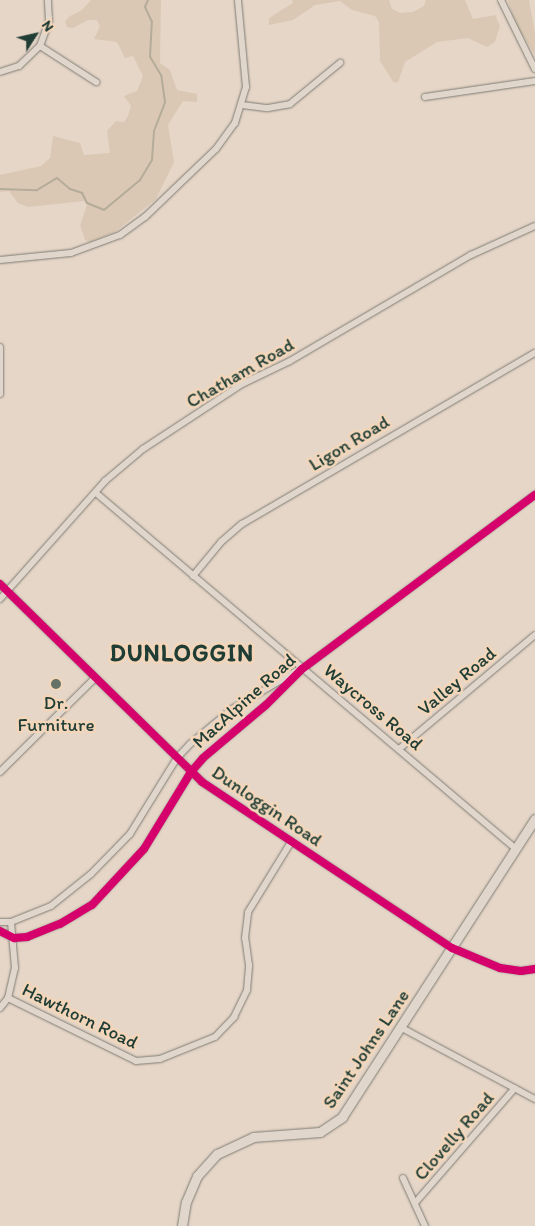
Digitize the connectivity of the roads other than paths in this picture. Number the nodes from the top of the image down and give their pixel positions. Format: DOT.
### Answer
graph roads {
  1 [pos="48,0"];
  2 [pos="238,0"];
  3 [pos="501,0"];
  4 [pos="40,46"];
  5 [pos="340,63"];
  6 [pos="535,69"];
  7 [pos="0,72"];
  8 [pos="535,81"];
  9 [pos="96,82"];
  10 [pos="425,97"];
  11 [pos="242,104"];
  12 [pos="535,226"];
  13 [pos="0,260"];
  14 [pos="0,347"];
  15 [pos="535,353"];
  16 [pos="0,394"];
  17 [pos="96,493"];
  18 [pos="535,495"];
  19 [pos="193,576"];
  20 [pos="0,584"];
  21 [pos="7,591"];
  22 [pos="0,599"];
  23 [pos="535,636"];
  24 [pos="302,669"];
  25 [pos="95,678"];
  26 [pos="399,749"];
  27 [pos="176,758"];
  28 [pos="0,772"];
  29 [pos="190,772"];
  30 [pos="535,819"];
  31 [pos="291,842"];
  32 [pos="516,849"];
  33 [pos="0,922"];
  34 [pos="11,922"];
  35 [pos="0,931"];
  36 [pos="14,938"];
  37 [pos="452,948"];
  38 [pos="535,969"];
  39 [pos="8,998"];
  40 [pos="0,1008"];
  41 [pos="402,1028"];
  42 [pos="515,1088"];
  43 [pos="535,1099"];
  44 [pos="403,1178"];
  45 [pos="415,1203"];
  46 [pos="182,1226"];
  47 [pos="425,1226"];
  1 -- 4 [label="street"];
  2 -- 11 [label="street"];
  3 -- 6 [label="street"];
  4 -- 7 [label="street"];
  4 -- 9 [label="street"];
  5 -- 11 [label="street"];
  8 -- 10 [label="street"];
  11 -- 13 [label="street"];
  12 -- 17 [label="street, Chatham Road"];
  14 -- 16 [label="street"];
  15 -- 19 [label="street, Ligon Road"];
  17 -- 19 [label="street, Waycross Road"];
  17 -- 21 [label="street, Chatham Road"];
  18 -- 24 [label="street, MacAlpine Road"];
  19 -- 24 [label="street, Waycross Road"];
  20 -- 21 [label="street, Dunloggin Road"];
  21 -- 22 [label="street, Chatham Road"];
  21 -- 25 [label="street, Dunloggin Road"];
  23 -- 26 [label="street, Valley Road"];
  24 -- 26 [label="street, Waycross Road"];
  24 -- 27 [label="street, MacAlpine Road"];
  24 -- 29 [label="street, MacAlpine Road"];
  25 -- 27 [label="street, Dunloggin Road"];
  25 -- 28 [label="street"];
  26 -- 32 [label="street, Waycross Road"];
  27 -- 29 [label="street, Dunloggin Road"];
  27 -- 34 [label="street, MacAlpine Road"];
  29 -- 31 [label="street, Dunloggin Road"];
  29 -- 36 [label="street, MacAlpine Road"];
  30 -- 32 [label="street, Saint Johns Lane"];
  31 -- 37 [label="street, Dunloggin Road"];
  31 -- 39 [label="street, Hawthorn Road"];
  32 -- 37 [label="street, Saint Johns Lane"];
  33 -- 34 [label="street, MacAlpine Road"];
  34 -- 36 [label="street"];
  35 -- 36 [label="street"];
  36 -- 39 [label="street"];
  37 -- 38 [label="street, Dunloggin Road"];
  37 -- 41 [label="street, Saint Johns Lane"];
  39 -- 40 [label="street"];
  41 -- 42 [label="street"];
  41 -- 46 [label="street, Saint Johns Lane"];
  42 -- 43 [label="street"];
  42 -- 45 [label="street, Clovelly Road"];
  44 -- 45 [label="street"];
  45 -- 47 [label="street"];
}
